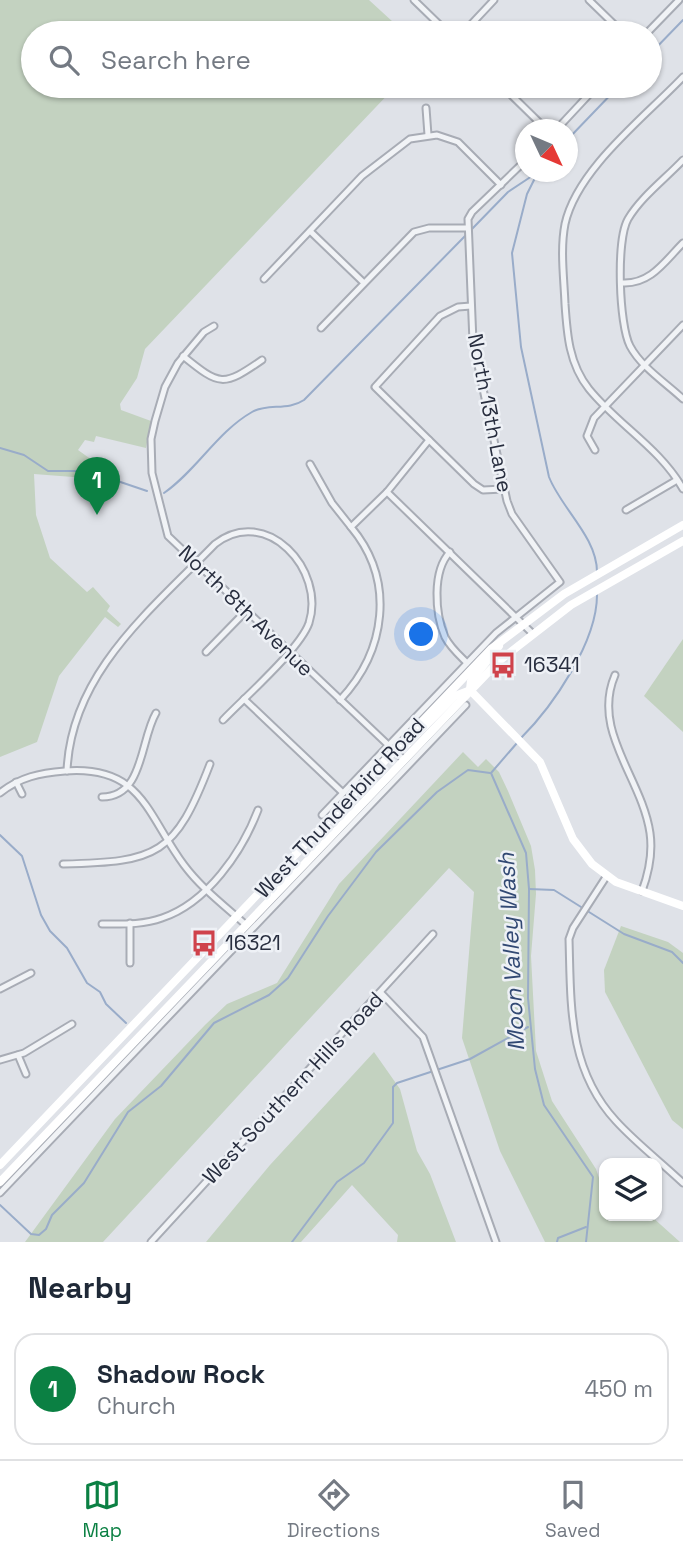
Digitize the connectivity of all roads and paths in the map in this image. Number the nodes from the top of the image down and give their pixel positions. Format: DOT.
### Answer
graph roads {
  1 [pos="414,0"];
  2 [pos="494,0"];
  3 [pos="589,0"];
  4 [pos="677,1"];
  5 [pos="436,21"];
  6 [pos="474,21"];
  7 [pos="611,21"];
  8 [pos="658,21"];
  9 [pos="683,77"];
  10 [pos="514,98"];
  11 [pos="584,98"];
  12 [pos="426,108"];
  13 [pos="536,119"];
  14 [pos="566,119"];
  15 [pos="428,135"];
  16 [pos="683,160"];
  17 [pos="515,171"];
  18 [pos="501,185"];
  19 [pos="467,229"];
  20 [pos="310,231"];
  21 [pos="683,243"];
  22 [pos="264,279"];
  23 [pos="623,283"];
  24 [pos="364,284"];
  25 [pos="471,306"];
  26 [pos="683,325"];
  27 [pos="214,326"];
  28 [pos="321,328"];
  29 [pos="183,356"];
  30 [pos="262,360"];
  31 [pos="645,364"];
  32 [pos="683,399"];
  33 [pos="605,405"];
  34 [pos="429,440"];
  35 [pos="595,450"];
  36 [pos="310,464"];
  37 [pos="677,480"];
  38 [pos="503,489"];
  39 [pos="683,489"];
  40 [pos="387,492"];
  41 [pos="625,510"];
  42 [pos="683,525"];
  43 [pos="351,527"];
  44 [pos="683,541"];
  45 [pos="450,552"];
  46 [pos="621,561"];
  47 [pos="196,563"];
  48 [pos="628,573"];
  49 [pos="560,582"];
  50 [pos="246,611"];
  51 [pos="516,615"];
  52 [pos="523,622"];
  53 [pos="532,633"];
  54 [pos="504,637"];
  55 [pos="206,652"];
  56 [pos="288,652"];
  57 [pos="467,663"];
  58 [pos="615,675"];
  59 [pos="470,690"];
  60 [pos="244,699"];
  61 [pos="340,700"];
  62 [pos="466,705"];
  63 [pos="156,713"];
  64 [pos="223,720"];
  65 [pos="444,723"];
  66 [pos="390,748"];
  67 [pos="402,759"];
  68 [pos="210,764"];
  69 [pos="67,771"];
  70 [pos="16,782"];
  71 [pos="128,785"];
  72 [pos="0,793"];
  73 [pos="343,793"];
  74 [pos="22,794"];
  75 [pos="102,797"];
  76 [pos="258,810"];
  77 [pos="322,815"];
  78 [pos="169,839"];
  79 [pos="63,864"];
  80 [pos="606,877"];
  81 [pos="206,888"];
  82 [pos="642,891"];
  83 [pos="256,898"];
  84 [pos="683,906"];
  85 [pos="267,908"];
  86 [pos="237,917"];
  87 [pos="130,923"];
  88 [pos="102,924"];
  89 [pos="246,925"];
  90 [pos="433,934"];
  91 [pos="130,963"];
  92 [pos="31,973"];
  93 [pos="0,989"];
  94 [pos="381,993"];
  95 [pos="138,1021"];
  96 [pos="72,1024"];
  97 [pos="146,1030"];
  98 [pos="18,1055"];
  99 [pos="0,1060"];
  100 [pos="26,1073"];
  101 [pos="32,1133"];
  102 [pos="43,1144"];
  103 [pos="0,1165"];
  104 [pos="0,1182"];
  105 [pos="683,1183"];
  106 [pos="0,1194"];
  107 [pos="151,1242"];
  108 [pos="496,1242"];
  1 -- 5 [label="street"];
  2 -- 6 [label="street"];
  3 -- 7 [label="street"];
  4 -- 8 [label="street"];
  9 -- 33 [label="street"];
  10 -- 13 [label="street"];
  11 -- 14 [label="street"];
  12 -- 15 [label="street"];
  15 -- 18 [label="street"];
  15 -- 20 [label="street"];
  16 -- 23 [label="street"];
  17 -- 18 [label="street"];
  18 -- 19 [label="street"];
  19 -- 24 [label="street"];
  19 -- 25 [label="street, North 13th Lane"];
  20 -- 22 [label="street"];
  20 -- 24 [label="street"];
  21 -- 23 [label="street"];
  23 -- 31 [label="street"];
  24 -- 28 [label="street"];
  25 -- 34 [label="street"];
  25 -- 38 [label="street, North 13th Lane"];
  26 -- 31 [label="street"];
  27 -- 29 [label="street, North 8th Avenue"];
  29 -- 30 [label="street"];
  29 -- 47 [label="street, North 8th Avenue"];
  31 -- 32 [label="street"];
  31 -- 33 [label="street"];
  33 -- 35 [label="street"];
  33 -- 37 [label="street"];
  34 -- 38 [label="street"];
  34 -- 40 [label="street"];
  36 -- 43 [label="street"];
  37 -- 39 [label="street"];
  37 -- 41 [label="street"];
  38 -- 49 [label="street, North 13th Lane"];
  40 -- 43 [label="street"];
  40 -- 45 [label="street"];
  42 -- 46 [label="main road, West Thunderbird Road"];
  43 -- 61 [label="street"];
  44 -- 48 [label="main road, West Thunderbird Road"];
  45 -- 51 [label="street"];
  45 -- 57 [label="street"];
  46 -- 48 [label="main road"];
  46 -- 52 [label="main road, West Thunderbird Road"];
  47 -- 50 [label="street, North 8th Avenue"];
  47 -- 56 [label="street"];
  47 -- 69 [label="street"];
  48 -- 53 [label="main road, West Thunderbird Road"];
  49 -- 51 [label="street, West Thunderbird Road"];
  50 -- 55 [label="street"];
  50 -- 56 [label="street, North 8th Avenue"];
  51 -- 52 [label="street"];
  51 -- 57 [label="street, West Thunderbird Road"];
  52 -- 53 [label="street"];
  52 -- 54 [label="main road, West Thunderbird Road"];
  53 -- 59 [label="main road, West Thunderbird Road"];
  54 -- 59 [label="main road"];
  54 -- 66 [label="main road, West Thunderbird Road"];
  56 -- 60 [label="street"];
  56 -- 61 [label="street, North 8th Avenue"];
  57 -- 66 [label="street, West Thunderbird Road"];
  58 -- 82 [label="street"];
  59 -- 65 [label="main road, West Thunderbird Road"];
  59 -- 66 [label="main road"];
  59 -- 80 [label="main road"];
  60 -- 64 [label="street"];
  60 -- 73 [label="street"];
  61 -- 66 [label="street, North 8th Avenue"];
  62 -- 65 [label="street, West Thunderbird Road"];
  63 -- 71 [label="street"];
  65 -- 67 [label="main road, West Thunderbird Road"];
  65 -- 85 [label="street, West Thunderbird Road"];
  66 -- 67 [label="street, North 8th Avenue"];
  66 -- 73 [label="street, West Thunderbird Road"];
  66 -- 83 [label="main road, West Thunderbird Road"];
  67 -- 85 [label="main road, West Thunderbird Road"];
  68 -- 78 [label="street"];
  69 -- 70 [label="street"];
  69 -- 71 [label="street"];
  70 -- 72 [label="street"];
  70 -- 74 [label="street"];
  71 -- 75 [label="street"];
  71 -- 78 [label="street"];
  73 -- 77 [label="street, West Thunderbird Road"];
  76 -- 81 [label="street"];
  78 -- 79 [label="street"];
  78 -- 81 [label="street"];
  80 -- 82 [label="main road"];
  80 -- 105 [label="street"];
  81 -- 86 [label="street"];
  81 -- 87 [label="street"];
  82 -- 84 [label="main road"];
  83 -- 85 [label="main road"];
  83 -- 86 [label="main road, West Thunderbird Road"];
  85 -- 89 [label="main road, West Thunderbird Road"];
  85 -- 102 [label="street, West Thunderbird Road"];
  86 -- 89 [label="street"];
  86 -- 95 [label="main road, West Thunderbird Road"];
  87 -- 88 [label="street"];
  87 -- 91 [label="street"];
  89 -- 97 [label="main road, West Thunderbird Road"];
  90 -- 94 [label="street, West Southern Hills Road"];
  92 -- 93 [label="street"];
  94 -- 107 [label="street, West Southern Hills Road"];
  94 -- 108 [label="street"];
  95 -- 97 [label="main road"];
  95 -- 101 [label="main road, West Thunderbird Road"];
  96 -- 98 [label="street"];
  97 -- 102 [label="main road, West Thunderbird Road"];
  98 -- 99 [label="street"];
  98 -- 100 [label="street"];
  101 -- 102 [label="street"];
  101 -- 103 [label="main road, West Thunderbird Road"];
  102 -- 104 [label="main road, West Thunderbird Road"];
  102 -- 106 [label="street, West Thunderbird Road"];
}
